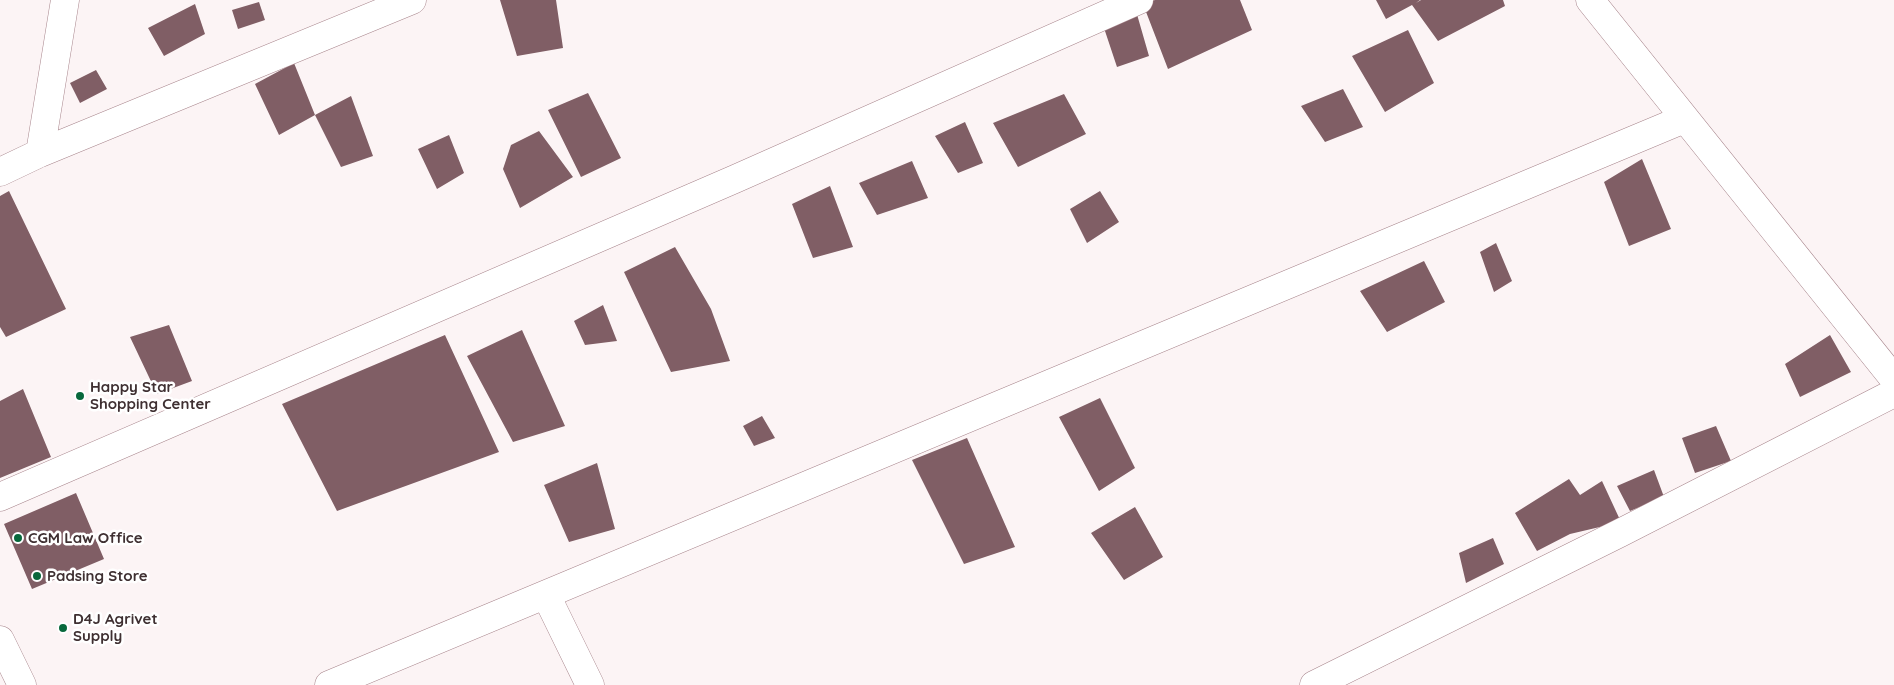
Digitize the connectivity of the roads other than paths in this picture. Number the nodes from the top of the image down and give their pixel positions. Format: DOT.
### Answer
graph roads {
  1 [pos="65,0"];
  2 [pos="412,0"];
  3 [pos="1139,0"];
  4 [pos="1590,0"];
  5 [pos="1684,119"];
  6 [pos="40,153"];
  7 [pos="0,172"];
  8 [pos="1894,379"];
  9 [pos="1894,394"];
  10 [pos="0,497"];
  11 [pos="546,595"];
  12 [pos="0,640"];
  13 [pos="22,685"];
  14 [pos="329,685"];
  15 [pos="590,685"];
  16 [pos="1314,685"];
  1 -- 6 [label="street"];
  2 -- 6 [label="street"];
  3 -- 10 [label="street"];
  4 -- 5 [label="street"];
  5 -- 8 [label="street"];
  5 -- 11 [label="street"];
  6 -- 7 [label="street"];
  9 -- 16 [label="street"];
  11 -- 14 [label="street"];
  11 -- 15 [label="street"];
  12 -- 13 [label="street"];
}
